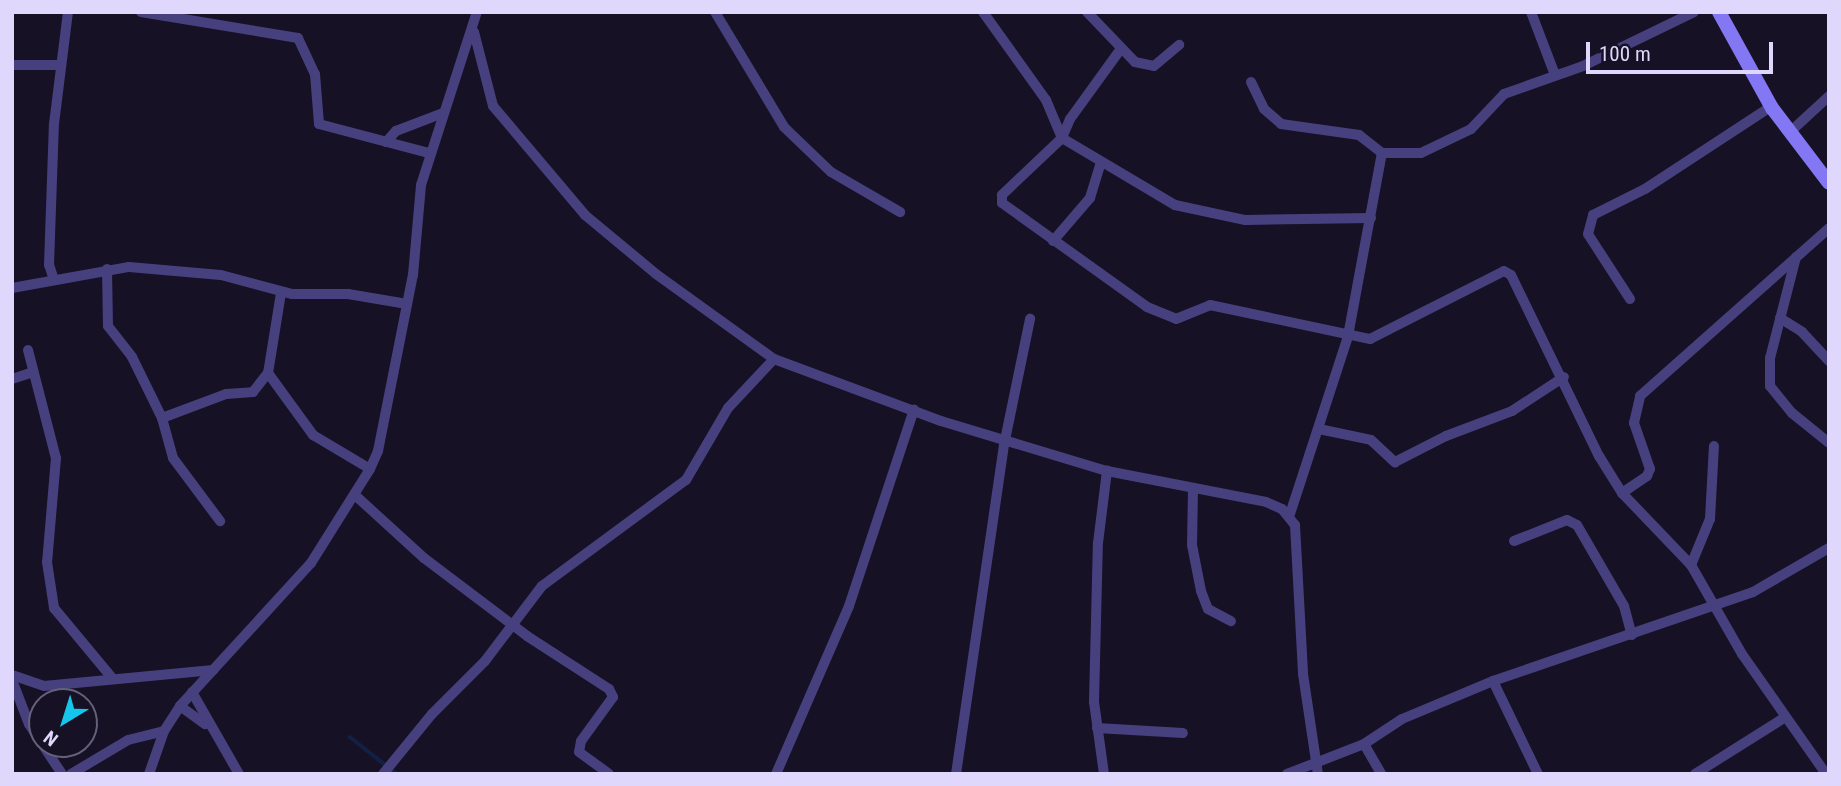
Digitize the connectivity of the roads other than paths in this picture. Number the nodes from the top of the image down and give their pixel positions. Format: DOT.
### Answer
graph roads {
  1 [pos="68,12"];
  2 [pos="141,12"];
  3 [pos="477,12"];
  4 [pos="715,12"];
  5 [pos="983,12"];
  6 [pos="1087,12"];
  7 [pos="1531,12"];
  8 [pos="1694,12"];
  9 [pos="1719,12"];
  10 [pos="474,32"];
  11 [pos="1179,45"];
  12 [pos="1121,50"];
  13 [pos="12,65"];
  14 [pos="61,65"];
  15 [pos="1555,75"];
  16 [pos="1251,82"];
  17 [pos="1829,96"];
  18 [pos="1772,106"];
  19 [pos="443,113"];
  20 [pos="1790,132"];
  21 [pos="1062,138"];
  22 [pos="386,142"];
  23 [pos="429,153"];
  24 [pos="1382,153"];
  25 [pos="1101,162"];
  26 [pos="1829,183"];
  27 [pos="900,212"];
  28 [pos="1371,218"];
  29 [pos="1829,228"];
  30 [pos="1054,241"];
  31 [pos="1796,257"];
  32 [pos="107,269"];
  33 [pos="54,280"];
  34 [pos="12,288"];
  35 [pos="281,293"];
  36 [pos="1630,299"];
  37 [pos="407,304"];
  38 [pos="1780,318"];
  39 [pos="1030,319"];
  40 [pos="1348,336"];
  41 [pos="28,350"];
  42 [pos="774,359"];
  43 [pos="1829,361"];
  44 [pos="31,373"];
  45 [pos="268,373"];
  46 [pos="1564,377"];
  47 [pos="12,379"];
  48 [pos="914,408"];
  49 [pos="162,418"];
  50 [pos="1319,429"];
  51 [pos="1005,440"];
  52 [pos="1829,443"];
  53 [pos="1714,446"];
  54 [pos="370,470"];
  55 [pos="1107,471"];
  56 [pos="1193,488"];
  57 [pos="1622,493"];
  58 [pos="356,496"];
  59 [pos="1289,516"];
  60 [pos="220,522"];
  61 [pos="1514,541"];
  62 [pos="1829,548"];
  63 [pos="1691,565"];
  64 [pos="1716,607"];
  65 [pos="1231,621"];
  66 [pos="512,625"];
  67 [pos="1632,635"];
  68 [pos="213,670"];
  69 [pos="12,678"];
  70 [pos="113,679"];
  71 [pos="1493,681"];
  72 [pos="192,692"];
  73 [pos="180,706"];
  74 [pos="1784,718"];
  75 [pos="208,725"];
  76 [pos="1097,728"];
  77 [pos="164,730"];
  78 [pos="1182,733"];
  79 [pos="1364,744"];
  80 [pos="1829,751"];
  81 [pos="1317,769"];
  82 [pos="1821,769"];
  83 [pos="62,774"];
  84 [pos="71,774"];
  85 [pos="149,774"];
  86 [pos="239,774"];
  87 [pos="383,774"];
  88 [pos="609,774"];
  89 [pos="776,774"];
  90 [pos="957,774"];
  91 [pos="1104,774"];
  92 [pos="1287,774"];
  93 [pos="1381,774"];
  94 [pos="1538,774"];
  95 [pos="1696,774"];
  1 -- 14 [label="street"];
  2 -- 22 [label="street"];
  3 -- 10 [label="street"];
  4 -- 27 [label="street"];
  5 -- 21 [label="street"];
  6 -- 12 [label="street"];
  7 -- 15 [label="street"];
  8 -- 15 [label="street"];
  9 -- 18 [label="street"];
  10 -- 19 [label="street"];
  10 -- 42 [label="street"];
  11 -- 12 [label="street"];
  12 -- 21 [label="street"];
  13 -- 14 [label="street"];
  14 -- 33 [label="street"];
  15 -- 24 [label="street"];
  16 -- 24 [label="street"];
  17 -- 20 [label="street"];
  18 -- 20 [label="street"];
  18 -- 36 [label="street"];
  19 -- 22 [label="street"];
  19 -- 23 [label="street"];
  20 -- 26 [label="street"];
  21 -- 25 [label="street"];
  21 -- 30 [label="street"];
  22 -- 23 [label="street"];
  23 -- 37 [label="street"];
  24 -- 28 [label="street"];
  25 -- 28 [label="street"];
  25 -- 30 [label="street"];
  28 -- 40 [label="street"];
  29 -- 31 [label="street"];
  30 -- 40 [label="street"];
  31 -- 38 [label="street"];
  31 -- 57 [label="street"];
  32 -- 33 [label="street"];
  32 -- 35 [label="street"];
  32 -- 49 [label="street"];
  33 -- 34 [label="street"];
  35 -- 37 [label="street"];
  35 -- 45 [label="street"];
  37 -- 54 [label="street"];
  38 -- 43 [label="street"];
  38 -- 52 [label="street"];
  39 -- 51 [label="street"];
  40 -- 46 [label="street"];
  40 -- 50 [label="street"];
  41 -- 44 [label="street"];
  42 -- 48 [label="street"];
  42 -- 66 [label="street"];
  44 -- 47 [label="street"];
  44 -- 70 [label="street"];
  45 -- 49 [label="street"];
  45 -- 54 [label="street"];
  46 -- 50 [label="street"];
  46 -- 57 [label="street"];
  48 -- 51 [label="street"];
  48 -- 89 [label="street"];
  49 -- 60 [label="street"];
  50 -- 59 [label="street"];
  51 -- 55 [label="street"];
  51 -- 90 [label="street"];
  53 -- 63 [label="street"];
  54 -- 58 [label="street"];
  55 -- 56 [label="street"];
  55 -- 76 [label="street"];
  56 -- 59 [label="street"];
  56 -- 65 [label="street"];
  57 -- 63 [label="street"];
  58 -- 66 [label="street"];
  58 -- 68 [label="street"];
  59 -- 81 [label="street"];
  61 -- 67 [label="street"];
  62 -- 64 [label="street"];
  63 -- 64 [label="street"];
  64 -- 67 [label="street"];
  64 -- 74 [label="street"];
  66 -- 87 [label="street"];
  66 -- 88 [label="street"];
  67 -- 71 [label="street"];
  68 -- 70 [label="street"];
  68 -- 72 [label="street"];
  69 -- 70 [label="street"];
  69 -- 83 [label="street"];
  71 -- 79 [label="street"];
  71 -- 94 [label="street"];
  72 -- 73 [label="street"];
  72 -- 75 [label="street"];
  73 -- 75 [label="street"];
  73 -- 77 [label="street"];
  74 -- 82 [label="street"];
  74 -- 95 [label="street"];
  75 -- 86 [label="street"];
  76 -- 78 [label="street"];
  76 -- 91 [label="street"];
  77 -- 84 [label="street"];
  77 -- 85 [label="street"];
  79 -- 81 [label="street"];
  79 -- 93 [label="street"];
  80 -- 82 [label="street"];
  81 -- 92 [label="street"];
}
